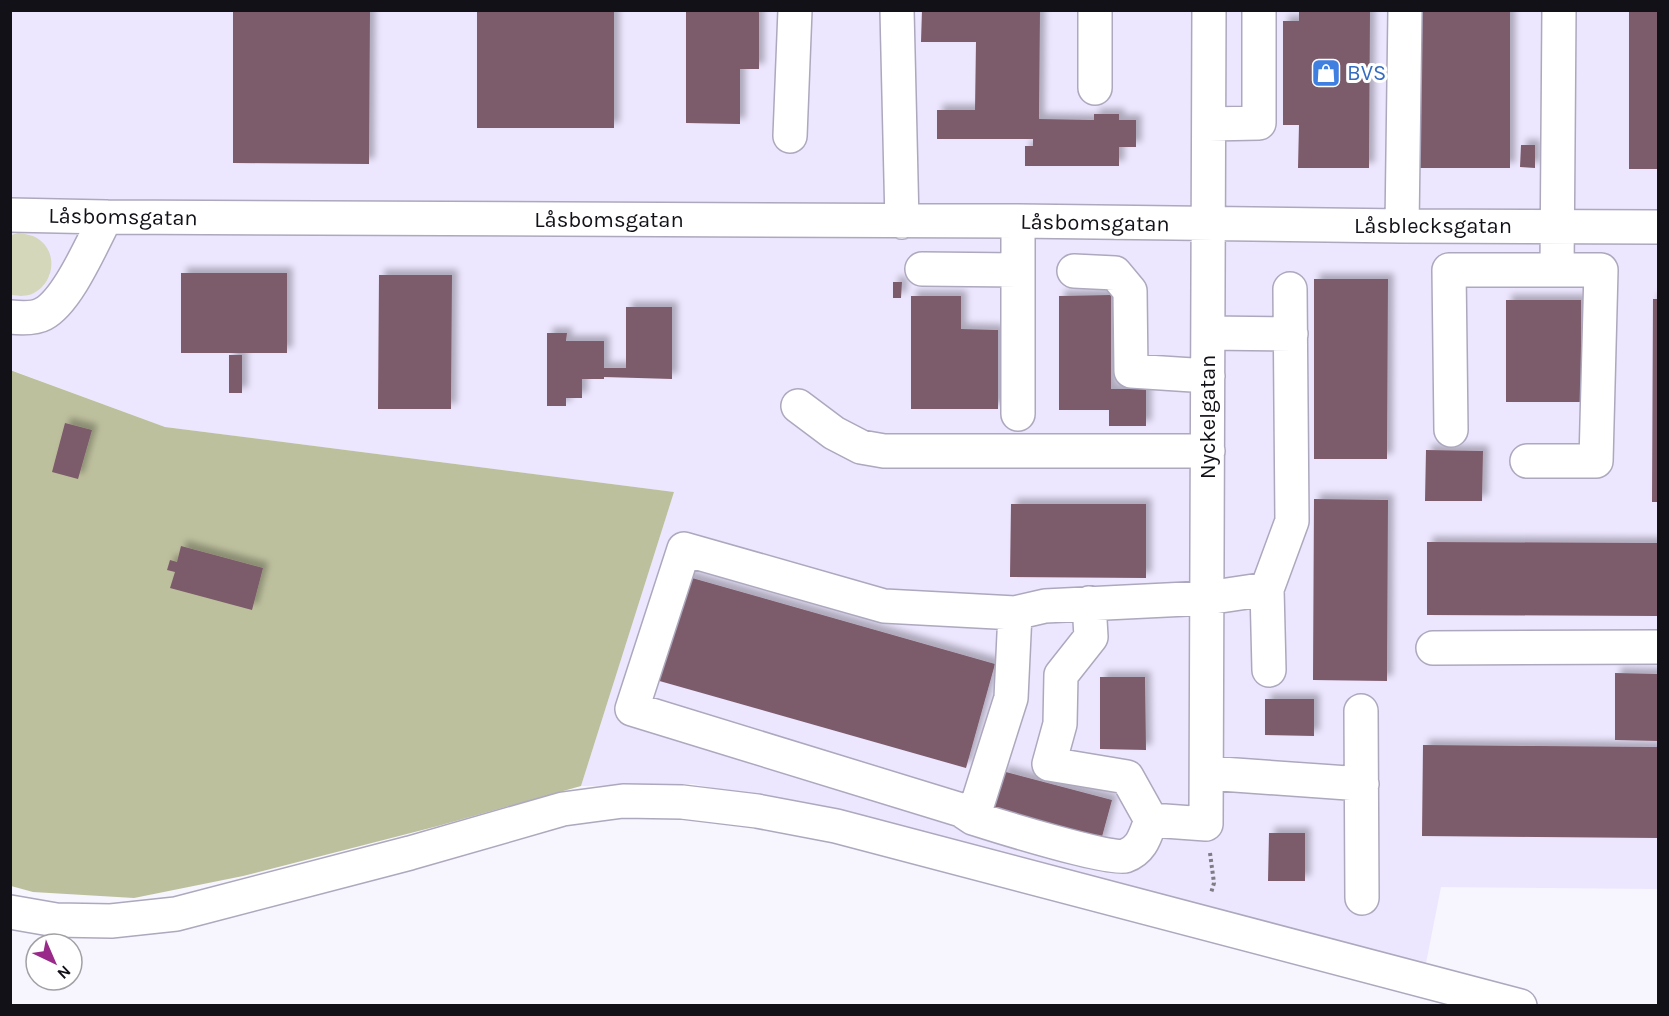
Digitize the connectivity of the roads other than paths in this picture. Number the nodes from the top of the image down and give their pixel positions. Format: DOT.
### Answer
graph roads {
  1 [pos="795,10"];
  2 [pos="897,10"];
  3 [pos="1095,10"];
  4 [pos="1209,10"];
  5 [pos="1259,10"];
  6 [pos="1405,10"];
  7 [pos="1559,10"];
  8 [pos="1095,88"];
  9 [pos="1209,124"];
  10 [pos="790,136"];
  11 [pos="10,216"];
  12 [pos="106,218"];
  13 [pos="1018,221"];
  14 [pos="902,222"];
  15 [pos="1208,224"];
  16 [pos="1402,226"];
  17 [pos="1558,227"];
  18 [pos="1659,227"];
  19 [pos="922,269"];
  20 [pos="1018,270"];
  21 [pos="1557,270"];
  22 [pos="1074,271"];
  23 [pos="1290,289"];
  24 [pos="10,317"];
  25 [pos="1208,333"];
  26 [pos="1291,334"];
  27 [pos="1208,376"];
  28 [pos="798,406"];
  29 [pos="1018,414"];
  30 [pos="1451,430"];
  31 [pos="1208,451"];
  32 [pos="1527,461"];
  33 [pos="1267,589"];
  34 [pos="1207,598"];
  35 [pos="1089,603"];
  36 [pos="1015,613"];
  37 [pos="1659,647"];
  38 [pos="1433,648"];
  39 [pos="1269,670"];
  40 [pos="1362,711"];
  41 [pos="1207,774"];
  42 [pos="1362,784"];
  43 [pos="973,818"];
  44 [pos="1151,820"];
  45 [pos="1362,898"];
  46 [pos="10,912"];
  47 [pos="1520,1005"];
  1 -- 10 [label="street"];
  2 -- 14 [label="street"];
  3 -- 8 [label="street"];
  4 -- 9 [label="street, Nyckelgatan"];
  5 -- 9 [label="street"];
  6 -- 16 [label="street"];
  7 -- 17 [label="street"];
  9 -- 15 [label="street, Nyckelgatan"];
  11 -- 12 [label="street, Låsbomsgatan"];
  12 -- 14 [label="street, Låsbomsgatan"];
  12 -- 24 [label="street"];
  13 -- 14 [label="street, Låsbomsgatan"];
  13 -- 15 [label="street, Låsbomsgatan"];
  13 -- 20 [label="street"];
  15 -- 16 [label="street, Låsblecksgatan"];
  15 -- 25 [label="street, Nyckelgatan"];
  16 -- 17 [label="street, Låsblecksgatan"];
  17 -- 18 [label="street, Låsblecksgatan"];
  17 -- 21 [label="street"];
  19 -- 20 [label="street"];
  20 -- 29 [label="street"];
  21 -- 30 [label="street"];
  21 -- 32 [label="street"];
  22 -- 27 [label="street"];
  23 -- 26 [label="street"];
  25 -- 26 [label="street"];
  25 -- 27 [label="street, Nyckelgatan"];
  26 -- 33 [label="street"];
  27 -- 31 [label="street, Nyckelgatan"];
  28 -- 31 [label="street"];
  31 -- 34 [label="street, Nyckelgatan"];
  33 -- 34 [label="street"];
  33 -- 39 [label="street"];
  34 -- 35 [label="street"];
  34 -- 41 [label="street, Nyckelgatan"];
  35 -- 36 [label="street"];
  35 -- 44 [label="street"];
  36 -- 43 [label="street"];
  36 -- 43 [label="street"];
  37 -- 38 [label="street"];
  40 -- 42 [label="street"];
  41 -- 42 [label="street"];
  41 -- 44 [label="street, Nyckelgatan"];
  42 -- 45 [label="street"];
  43 -- 44 [label="street"];
  46 -- 47 [label="street"];
}
